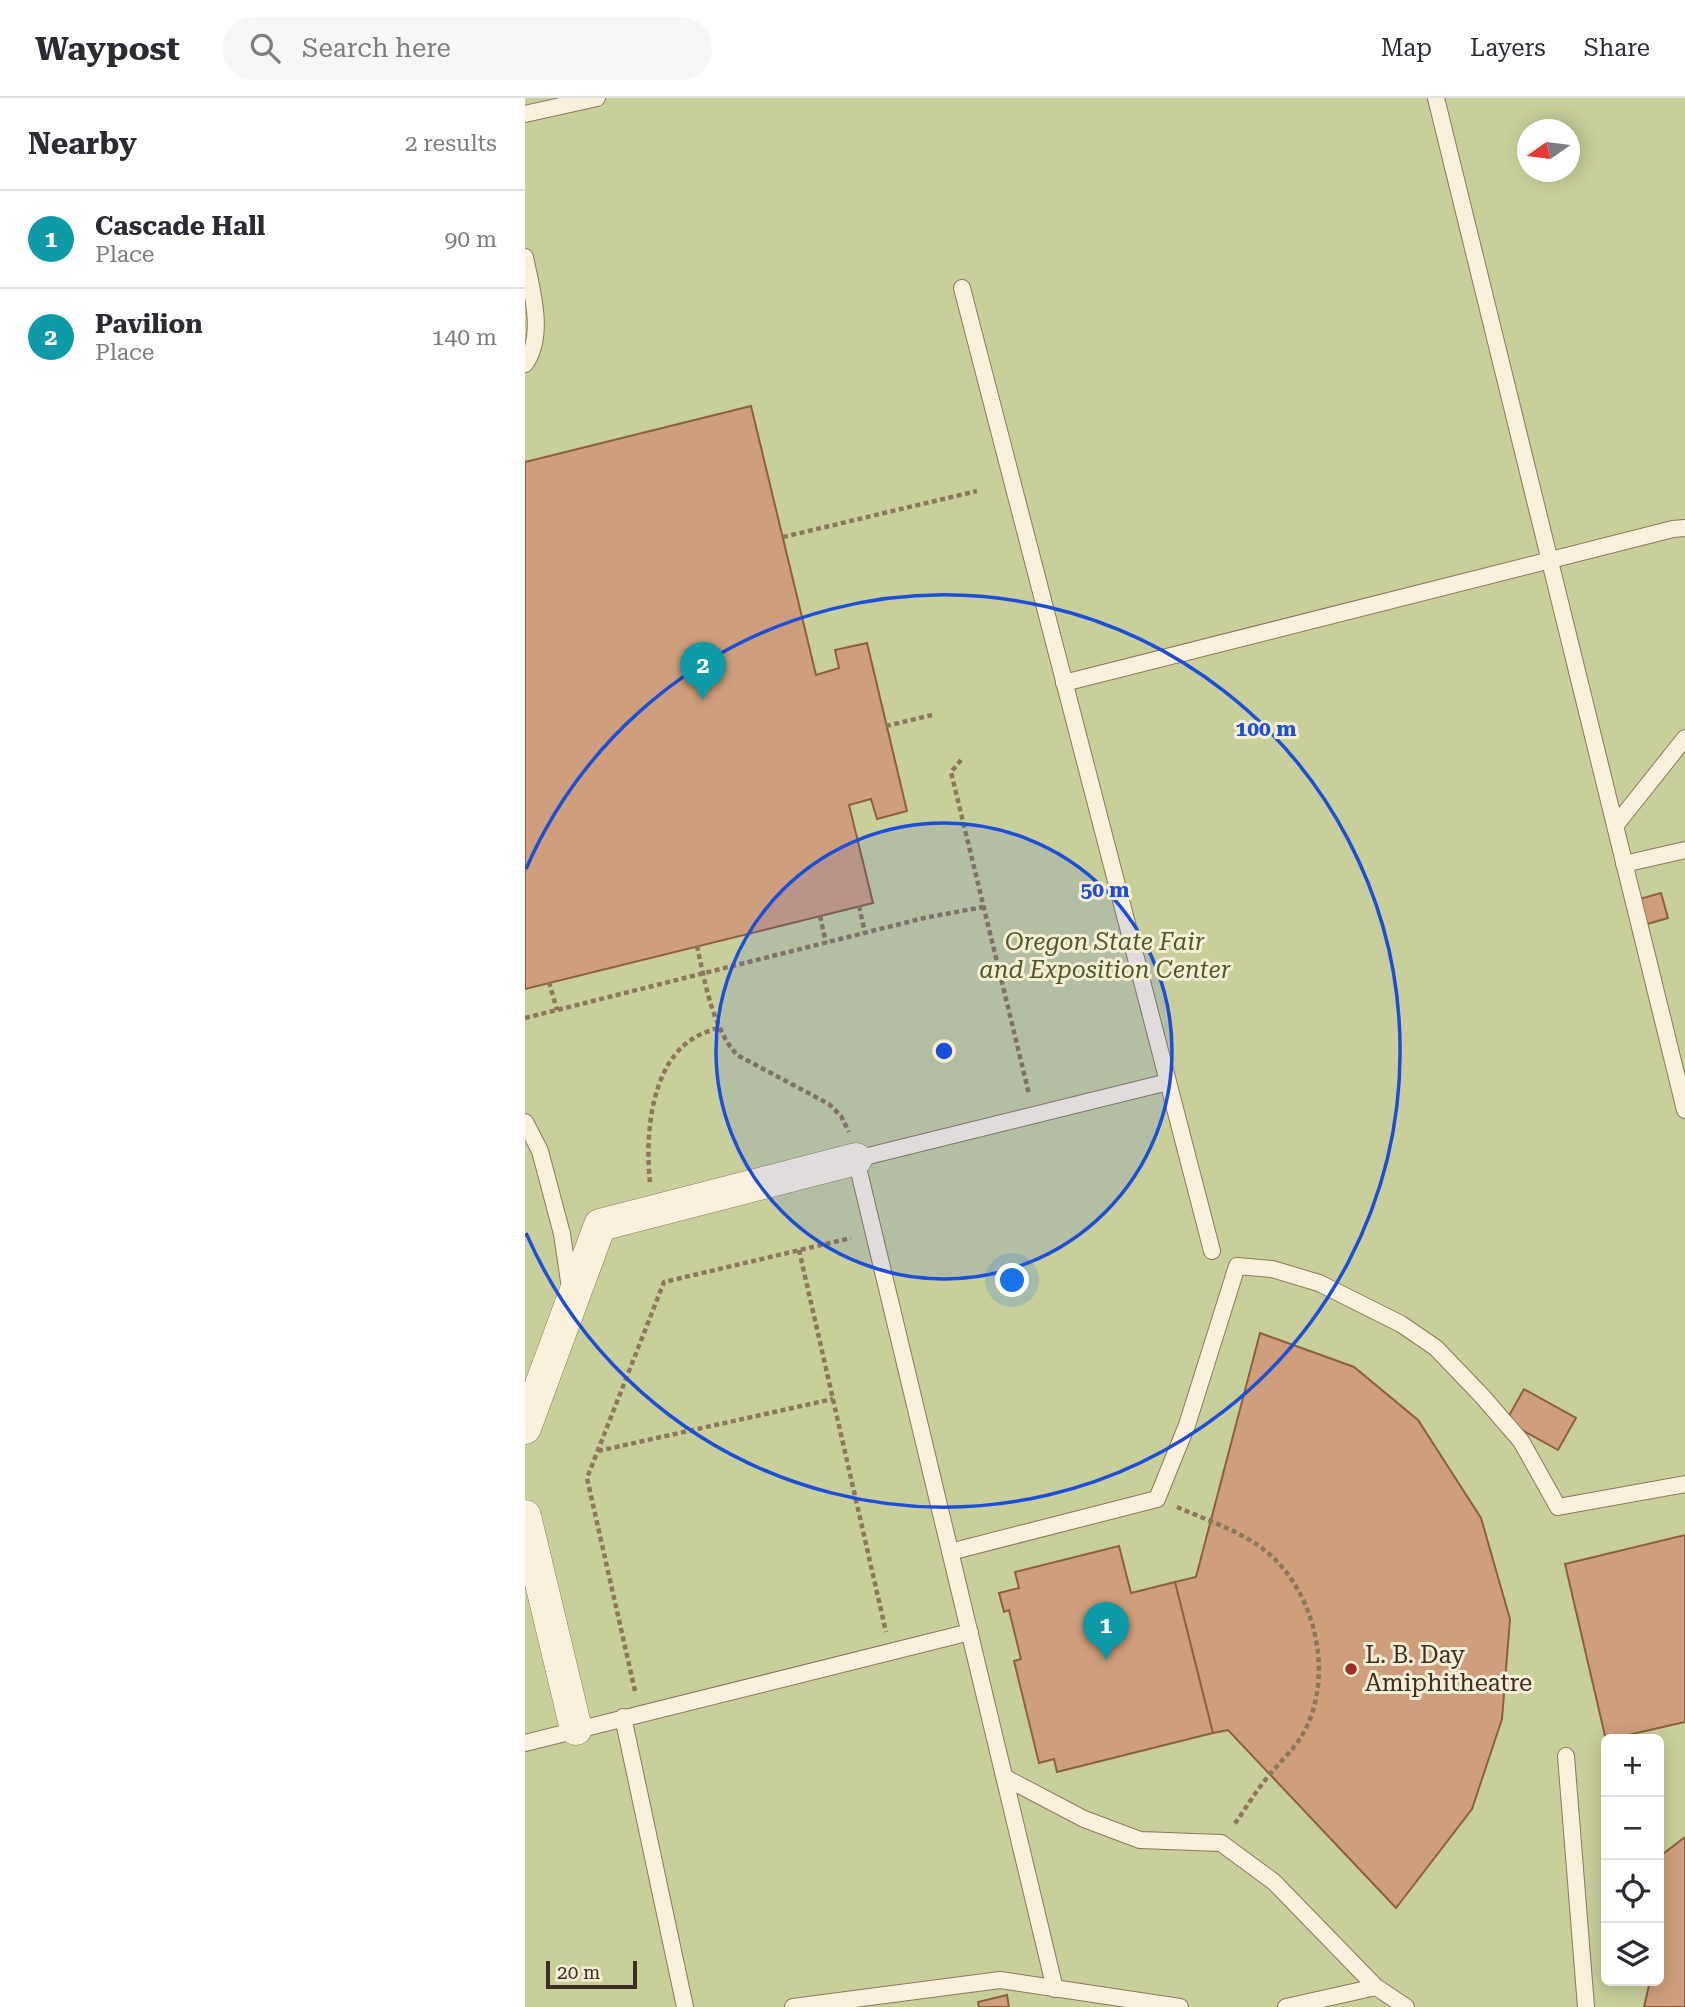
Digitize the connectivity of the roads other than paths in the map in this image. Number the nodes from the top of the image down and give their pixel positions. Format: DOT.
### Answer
graph roads {
  1 [pos="597,98"];
  2 [pos="1436,98"];
  3 [pos="525,114"];
  4 [pos="525,257"];
  5 [pos="962,288"];
  6 [pos="525,364"];
  7 [pos="1685,528"];
  8 [pos="1549,559"];
  9 [pos="1064,683"];
  10 [pos="1685,738"];
  11 [pos="1615,826"];
  12 [pos="1685,850"];
  13 [pos="1624,864"];
  14 [pos="1168,1082"];
  15 [pos="1685,1111"];
  16 [pos="525,1122"];
  17 [pos="856,1159"];
  18 [pos="1212,1251"];
  19 [pos="572,1301"];
  20 [pos="525,1429"];
  21 [pos="1685,1485"];
  22 [pos="525,1516"];
  23 [pos="950,1552"];
  24 [pos="970,1632"];
  25 [pos="632,1715"];
  26 [pos="576,1729"];
  27 [pos="525,1743"];
  28 [pos="1566,1756"];
  29 [pos="1005,1777"];
  30 [pos="1376,1987"];
  31 [pos="1055,1989"];
  32 [pos="685,2007"];
  33 [pos="793,2007"];
  34 [pos="1180,2007"];
  35 [pos="1286,2007"];
  36 [pos="1406,2007"];
  37 [pos="1586,2007"];
  1 -- 3 [label="lane"];
  2 -- 8 [label="lane"];
  4 -- 6 [label="lane"];
  5 -- 9 [label="lane"];
  7 -- 8 [label="lane"];
  8 -- 9 [label="lane"];
  8 -- 11 [label="lane"];
  9 -- 14 [label="lane"];
  10 -- 11 [label="lane"];
  11 -- 13 [label="lane"];
  12 -- 13 [label="lane"];
  13 -- 15 [label="lane"];
  14 -- 17 [label="lane"];
  14 -- 18 [label="lane"];
  16 -- 19 [label="lane"];
  17 -- 19 [label="street"];
  17 -- 23 [label="lane"];
  19 -- 20 [label="street"];
  21 -- 23 [label="lane"];
  22 -- 26 [label="street"];
  23 -- 24 [label="lane"];
  24 -- 25 [label="lane"];
  24 -- 29 [label="lane"];
  25 -- 26 [label="lane"];
  25 -- 32 [label="lane"];
  26 -- 27 [label="lane"];
  28 -- 37 [label="lane"];
  29 -- 30 [label="lane"];
  29 -- 31 [label="lane"];
  30 -- 35 [label="lane"];
  30 -- 36 [label="lane"];
  31 -- 33 [label="lane"];
  31 -- 34 [label="lane"];
}
